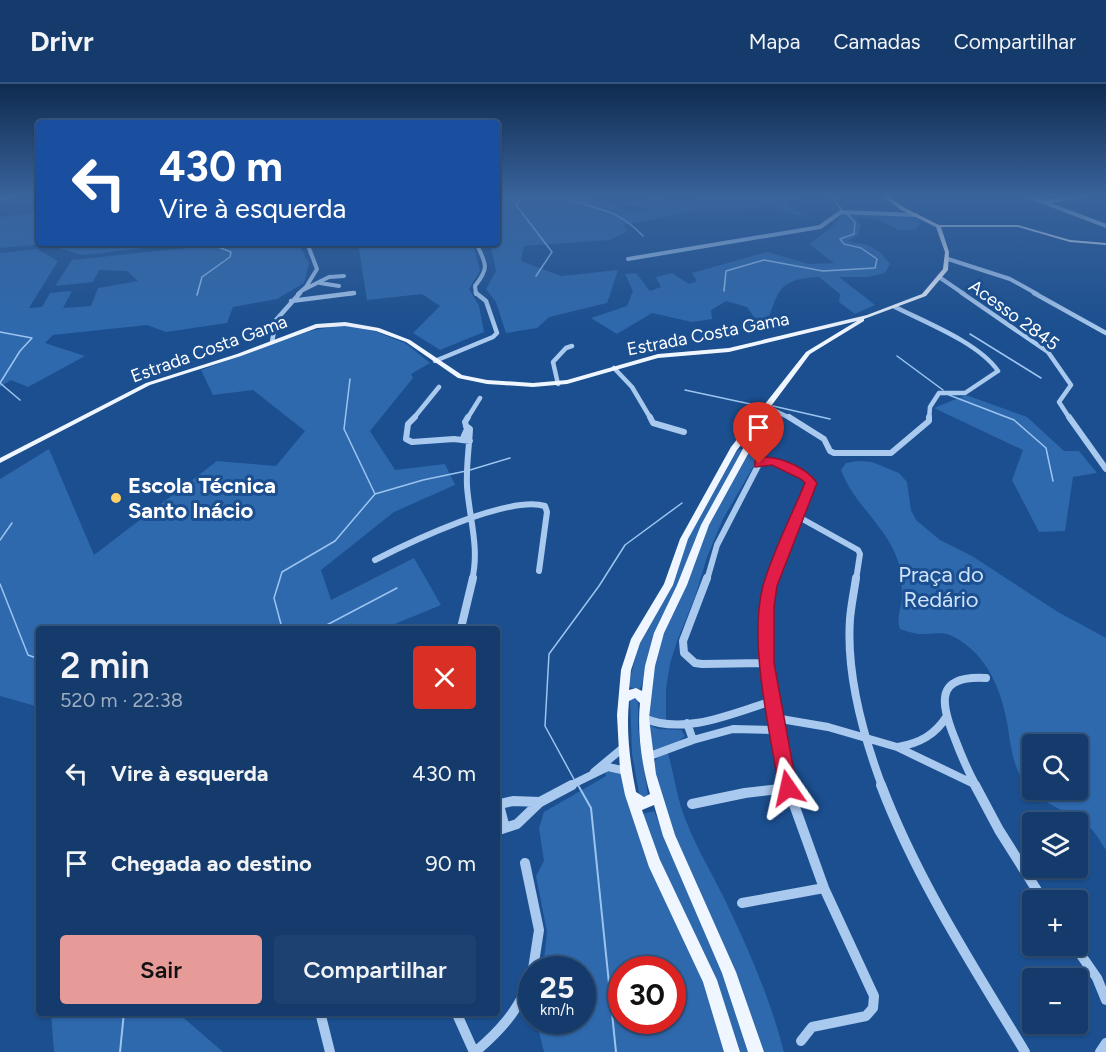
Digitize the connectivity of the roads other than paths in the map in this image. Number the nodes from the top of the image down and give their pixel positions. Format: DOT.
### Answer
graph roads {
  1 [pos="735,241"];
  2 [pos="943,241"];
  3 [pos="1071,241"];
  4 [pos="1106,244"];
  5 [pos="308,246"];
  6 [pos="477,246"];
  7 [pos="628,259"];
  8 [pos="948,259"];
  9 [pos="344,276"];
  10 [pos="939,277"];
  11 [pos="320,283"];
  12 [pos="339,286"];
  13 [pos="301,291"];
  14 [pos="354,293"];
  15 [pos="290,301"];
  16 [pos="895,307"];
  17 [pos="869,316"];
  18 [pos="842,322"];
  19 [pos="849,328"];
  20 [pos="274,333"];
  21 [pos="1106,333"];
  22 [pos="282,338"];
  23 [pos="272,342"];
  24 [pos="572,346"];
  25 [pos="435,361"];
  26 [pos="614,368"];
  27 [pos="558,384"];
  28 [pos="439,387"];
  29 [pos="480,398"];
  30 [pos="765,406"];
  31 [pos="757,418"];
  32 [pos="684,432"];
  33 [pos="467,440"];
  34 [pos="0,461"];
  35 [pos="1106,469"];
  36 [pos="472,516"];
  37 [pos="797,516"];
  38 [pos="375,560"];
  39 [pos="539,571"];
  40 [pos="462,626"];
  41 [pos="766,663"];
  42 [pos="986,678"];
  43 [pos="623,699"];
  44 [pos="645,700"];
  45 [pos="772,701"];
  46 [pos="947,716"];
  47 [pos="644,718"];
  48 [pos="775,718"];
  49 [pos="687,723"];
  50 [pos="777,730"];
  51 [pos="863,736"];
  52 [pos="693,740"];
  53 [pos="624,747"];
  54 [pos="897,747"];
  55 [pos="647,756"];
  56 [pos="626,771"];
  57 [pos="592,774"];
  58 [pos="974,784"];
  59 [pos="788,788"];
  60 [pos="631,794"];
  61 [pos="656,798"];
  62 [pos="540,802"];
  63 [pos="500,804"];
  64 [pos="692,804"];
  65 [pos="501,829"];
  66 [pos="525,863"];
  67 [pos="824,888"];
  68 [pos="1036,890"];
  69 [pos="742,903"];
  70 [pos="535,956"];
  71 [pos="1081,956"];
  72 [pos="1106,1000"];
  73 [pos="518,1006"];
  74 [pos="321,1016"];
  75 [pos="458,1016"];
  76 [pos="801,1041"];
  77 [pos="1106,1042"];
  78 [pos="330,1052"];
  79 [pos="475,1052"];
  80 [pos="732,1052"];
  81 [pos="756,1052"];
  82 [pos="1025,1052"];
  83 [pos="1100,1052"];
  1 -- 7 [label="street"];
  2 -- 8 [label="main road"];
  3 -- 4 [label="main road"];
  5 -- 13 [label="street"];
  6 -- 25 [label="street"];
  8 -- 10 [label="main road, Estrada Costa Gama"];
  8 -- 21 [label="street"];
  9 -- 11 [label="street"];
  10 -- 16 [label="main road, Estrada Costa Gama"];
  10 -- 35 [label="street, Acesso 2845"];
  11 -- 12 [label="street"];
  11 -- 13 [label="street"];
  13 -- 15 [label="street"];
  14 -- 15 [label="street"];
  15 -- 20 [label="street"];
  16 -- 17 [label="main road, Estrada Costa Gama"];
  16 -- 30 [label="street"];
  17 -- 18 [label="main road, Estrada Costa Gama"];
  17 -- 19 [label="main road"];
  18 -- 19 [label="main road"];
  18 -- 26 [label="main road, Estrada Costa Gama"];
  19 -- 30 [label="main road"];
  20 -- 22 [label="street"];
  20 -- 23 [label="street"];
  22 -- 23 [label="main road, Estrada Costa Gama"];
  22 -- 25 [label="main road, Estrada Costa Gama"];
  23 -- 34 [label="main road, Estrada Costa Gama"];
  24 -- 27 [label="street"];
  25 -- 27 [label="main road, Estrada Costa Gama"];
  26 -- 27 [label="main road, Estrada Costa Gama"];
  26 -- 32 [label="street"];
  28 -- 33 [label="street"];
  29 -- 33 [label="street"];
  30 -- 31 [label="main road"];
  31 -- 43 [label="main road"];
  31 -- 44 [label="main road"];
  33 -- 36 [label="street"];
  36 -- 38 [label="street"];
  36 -- 39 [label="street"];
  36 -- 40 [label="street"];
  37 -- 41 [label="street"];
  37 -- 41 [label="street"];
  37 -- 51 [label="street"];
  41 -- 45 [label="street"];
  42 -- 46 [label="street"];
  43 -- 44 [label="main road"];
  43 -- 53 [label="main road"];
  44 -- 47 [label="main road"];
  45 -- 48 [label="street"];
  45 -- 49 [label="street"];
  46 -- 54 [label="street"];
  46 -- 58 [label="street"];
  47 -- 49 [label="street"];
  47 -- 55 [label="main road"];
  48 -- 50 [label="street"];
  48 -- 51 [label="street"];
  49 -- 52 [label="street"];
  50 -- 52 [label="street"];
  50 -- 59 [label="street"];
  51 -- 54 [label="street"];
  51 -- 82 [label="street"];
  52 -- 55 [label="street"];
  53 -- 56 [label="main road"];
  53 -- 57 [label="street"];
  54 -- 58 [label="street"];
  55 -- 61 [label="main road"];
  56 -- 57 [label="street"];
  56 -- 60 [label="main road"];
  57 -- 62 [label="street"];
  58 -- 68 [label="street"];
  59 -- 64 [label="street"];
  59 -- 67 [label="street"];
  60 -- 61 [label="main road"];
  60 -- 80 [label="main road"];
  61 -- 81 [label="main road"];
  62 -- 63 [label="street"];
  62 -- 65 [label="street"];
  66 -- 70 [label="street"];
  67 -- 69 [label="street"];
  67 -- 76 [label="street"];
  71 -- 72 [label="street"];
  73 -- 79 [label="street"];
  74 -- 78 [label="street"];
  75 -- 79 [label="street"];
  77 -- 83 [label="street"];
}
